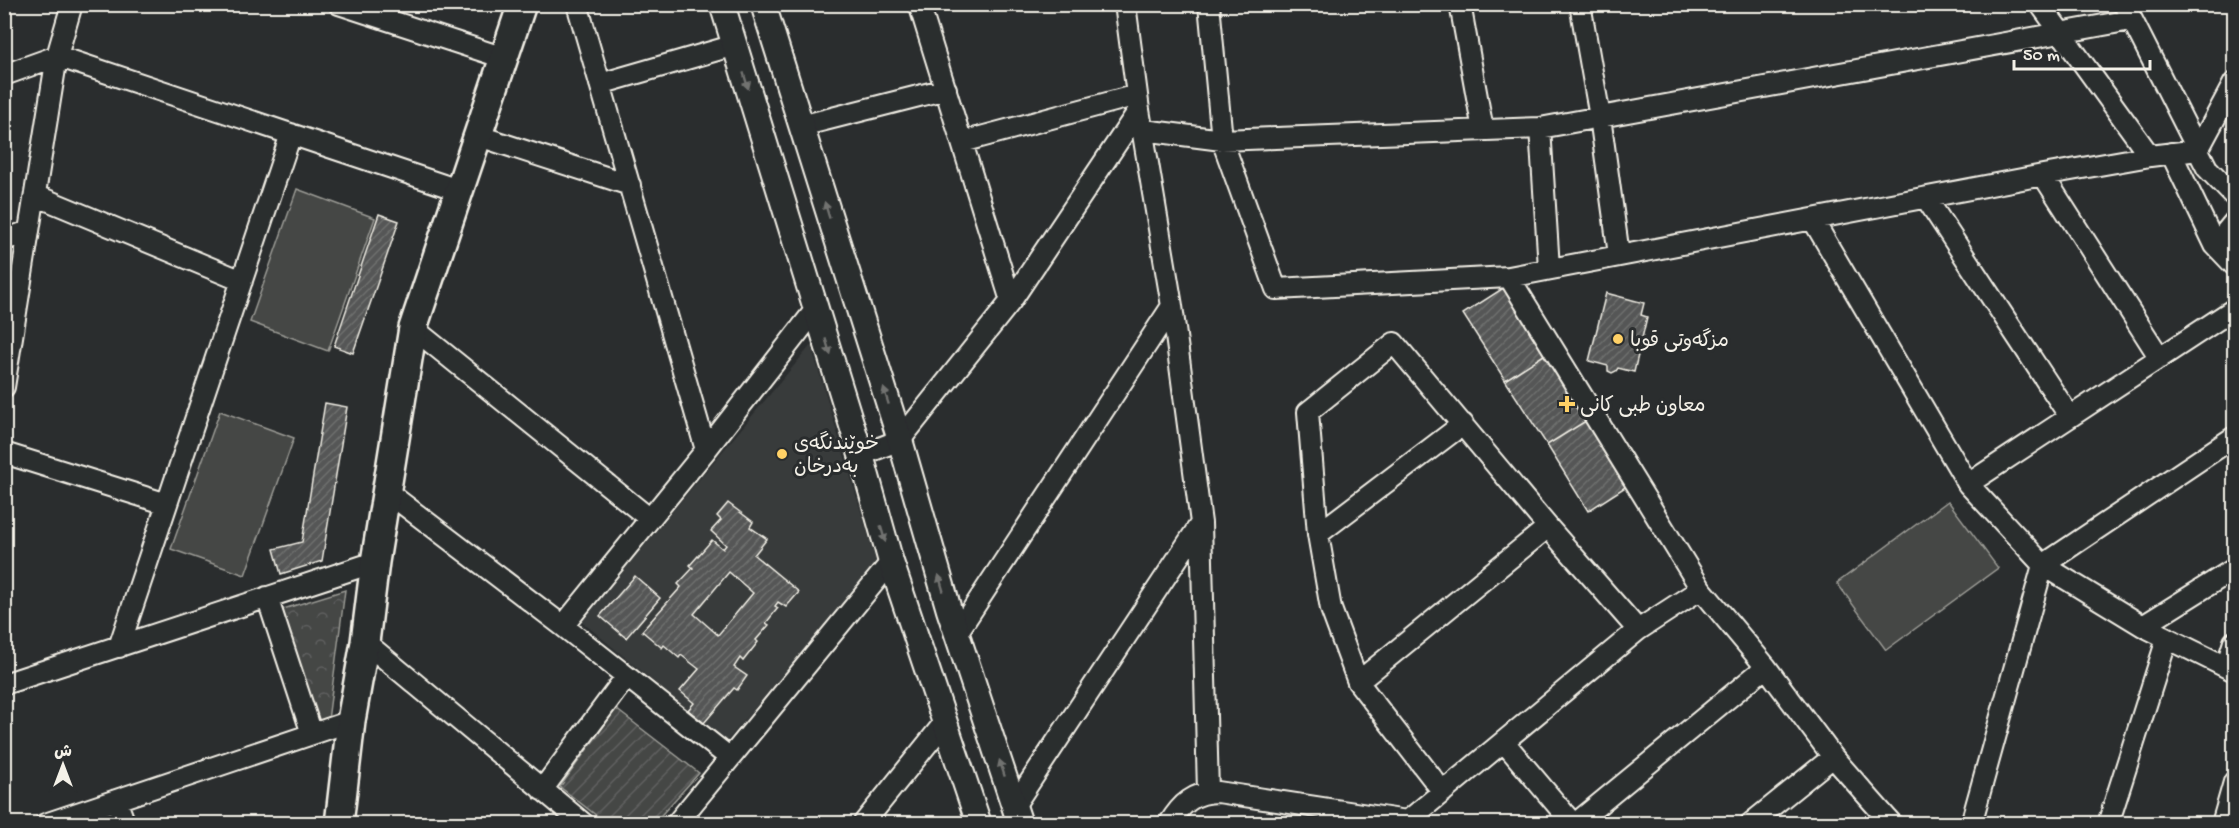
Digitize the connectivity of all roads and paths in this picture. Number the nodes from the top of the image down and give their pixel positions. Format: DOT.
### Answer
graph roads {
  1 [pos="72,4"];
  2 [pos="339,4"];
  3 [pos="522,4"];
  4 [pos="577,4"];
  5 [pos="722,4"];
  6 [pos="763,4"];
  7 [pos="1125,4"];
  8 [pos="1209,4"];
  9 [pos="1460,4"];
  10 [pos="1580,4"];
  11 [pos="2040,4"];
  12 [pos="925,6"];
  13 [pos="364,8"];
  14 [pos="2127,12"];
  15 [pos="2060,33"];
  16 [pos="735,45"];
  17 [pos="57,56"];
  18 [pos="504,58"];
  19 [pos="4,75"];
  20 [pos="2235,83"];
  21 [pos="600,84"];
  22 [pos="946,89"];
  23 [pos="1138,102"];
  24 [pos="1600,117"];
  25 [pos="801,126"];
  26 [pos="1540,128"];
  27 [pos="1143,130"];
  28 [pos="1482,130"];
  29 [pos="291,134"];
  30 [pos="479,136"];
  31 [pos="1221,140"];
  32 [pos="962,142"];
  33 [pos="2198,150"];
  34 [pos="2171,153"];
  35 [pos="2150,156"];
  36 [pos="2043,175"];
  37 [pos="630,185"];
  38 [pos="461,191"];
  39 [pos="35,195"];
  40 [pos="2235,196"];
  41 [pos="1926,198"];
  42 [pos="1813,220"];
  43 [pos="2235,222"];
  44 [pos="29,231"];
  45 [pos="4,240"];
  46 [pos="2215,245"];
  47 [pos="1619,255"];
  48 [pos="2235,265"];
  49 [pos="1549,268"];
  50 [pos="1509,277"];
  51 [pos="242,281"];
  52 [pos="1011,301"];
  53 [pos="1172,306"];
  54 [pos="816,309"];
  55 [pos="2235,309"];
  56 [pos="413,328"];
  57 [pos="2160,358"];
  58 [pos="4,387"];
  59 [pos="2070,417"];
  60 [pos="1462,424"];
  61 [pos="2235,437"];
  62 [pos="900,440"];
  63 [pos="706,450"];
  64 [pos="4,453"];
  65 [pos="861,455"];
  66 [pos="1968,483"];
  67 [pos="386,491"];
  68 [pos="166,504"];
  69 [pos="650,519"];
  70 [pos="1201,523"];
  71 [pos="1548,527"];
  72 [pos="1318,534"];
  73 [pos="375,562"];
  74 [pos="891,562"];
  75 [pos="2043,566"];
  76 [pos="2235,569"];
  77 [pos="1701,589"];
  78 [pos="267,597"];
  79 [pos="563,626"];
  80 [pos="2143,626"];
  81 [pos="1638,630"];
  82 [pos="957,633"];
  83 [pos="2168,639"];
  84 [pos="365,642"];
  85 [pos="2235,642"];
  86 [pos="118,647"];
  87 [pos="1766,667"];
  88 [pos="2230,669"];
  89 [pos="626,677"];
  90 [pos="1358,682"];
  91 [pos="4,684"];
  92 [pos="351,721"];
  93 [pos="945,722"];
  94 [pos="312,734"];
  95 [pos="1504,742"];
  96 [pos="1833,757"];
  97 [pos="730,758"];
  98 [pos="2235,782"];
  99 [pos="542,790"];
  100 [pos="1208,792"];
  101 [pos="1443,792"];
  102 [pos="116,800"];
  103 [pos="1017,815"];
  104 [pos="346,819"];
  105 [pos="1413,820"];
  106 [pos="45,824"];
  107 [pos="124,824"];
  108 [pos="584,824"];
  109 [pos="676,824"];
  110 [pos="862,824"];
  111 [pos="979,824"];
  112 [pos="1168,824"];
  113 [pos="1574,824"];
  114 [pos="1750,824"];
  115 [pos="1892,824"];
  116 [pos="1971,824"];
  117 [pos="2108,824"];
  118 [pos="2222,824"];
  1 -- 17 [label="street"];
  2 -- 13 [label="street"];
  3 -- 18 [label="main road"];
  4 -- 21 [label="street"];
  5 -- 16 [label="street"];
  6 -- 25 [label="street"];
  7 -- 23 [label="street"];
  8 -- 31 [label="street"];
  9 -- 28 [label="street"];
  10 -- 24 [label="street"];
  11 -- 15 [label="street"];
  12 -- 22 [label="street"];
  13 -- 18 [label="street"];
  14 -- 15 [label="street"];
  14 -- 33 [label="street"];
  15 -- 24 [label="street"];
  15 -- 35 [label="street"];
  16 -- 21 [label="street"];
  16 -- 54 [label="street, one-way"];
  17 -- 19 [label="street"];
  17 -- 29 [label="street"];
  17 -- 39 [label="street"];
  18 -- 30 [label="main road"];
  20 -- 33 [label="street"];
  21 -- 37 [label="street"];
  22 -- 25 [label="street"];
  22 -- 32 [label="street"];
  23 -- 27 [label="street"];
  23 -- 32 [label="street"];
  23 -- 52 [label="street"];
  24 -- 26 [label="street"];
  24 -- 47 [label="street"];
  62 -- 25 [label="street, one-way"];
  26 -- 28 [label="street"];
  26 -- 49 [label="street"];
  27 -- 31 [label="street"];
  27 -- 53 [label="street"];
  28 -- 31 [label="street"];
  29 -- 38 [label="street"];
  29 -- 51 [label="street"];
  30 -- 37 [label="street"];
  30 -- 38 [label="main road"];
  31 -- 50 [label="street"];
  32 -- 52 [label="street"];
  33 -- 34 [label="street"];
  33 -- 40 [label="street"];
  34 -- 35 [label="street"];
  34 -- 46 [label="street"];
  35 -- 36 [label="street"];
  36 -- 41 [label="street"];
  36 -- 57 [label="street"];
  37 -- 63 [label="street"];
  38 -- 56 [label="main road"];
  39 -- 44 [label="street"];
  39 -- 51 [label="street"];
  41 -- 42 [label="street"];
  41 -- 59 [label="street"];
  42 -- 47 [label="street"];
  42 -- 66 [label="street"];
  43 -- 46 [label="street"];
  44 -- 45 [label="street"];
  44 -- 58 [label="street"];
  46 -- 48 [label="street"];
  47 -- 49 [label="street"];
  49 -- 50 [label="street"];
  50 -- 77 [label="street"];
  51 -- 68 [label="street"];
  52 -- 62 [label="street"];
  53 -- 70 [label="street"];
  53 -- 82 [label="street"];
  54 -- 63 [label="street"];
  54 -- 65 [label="street, one-way"];
  55 -- 57 [label="street"];
  56 -- 67 [label="main road"];
  56 -- 69 [label="street"];
  57 -- 59 [label="street"];
  59 -- 66 [label="street"];
  60 -- 71 [label="street"];
  60 -- 72 [label="street"];
  60 -- 72 [label="street"];
  61 -- 75 [label="street"];
  62 -- 65 [label="street"];
  82 -- 62 [label="street, one-way"];
  63 -- 69 [label="street"];
  64 -- 68 [label="street"];
  65 -- 74 [label="street, one-way"];
  66 -- 75 [label="street"];
  67 -- 73 [label="main road"];
  67 -- 79 [label="street"];
  68 -- 86 [label="street"];
  69 -- 79 [label="street"];
  70 -- 100 [label="street"];
  70 -- 103 [label="street"];
  71 -- 81 [label="street"];
  71 -- 90 [label="street"];
  72 -- 90 [label="street"];
  73 -- 78 [label="street"];
  73 -- 84 [label="main road"];
  74 -- 93 [label="street"];
  74 -- 97 [label="street"];
  75 -- 80 [label="street"];
  75 -- 116 [label="street"];
  76 -- 80 [label="street"];
  77 -- 81 [label="street"];
  77 -- 87 [label="street"];
  78 -- 86 [label="street"];
  78 -- 94 [label="street"];
  79 -- 89 [label="street"];
  80 -- 83 [label="street"];
  81 -- 95 [label="street"];
  103 -- 82 [label="street, one-way"];
  83 -- 88 [label="street"];
  83 -- 117 [label="street"];
  84 -- 92 [label="main road"];
  84 -- 99 [label="street"];
  85 -- 88 [label="street"];
  86 -- 91 [label="street"];
  87 -- 96 [label="street"];
  87 -- 113 [label="street"];
  89 -- 97 [label="street"];
  89 -- 99 [label="street"];
  90 -- 101 [label="street"];
  92 -- 94 [label="street"];
  92 -- 104 [label="main road"];
  93 -- 110 [label="street"];
  93 -- 111 [label="street"];
  94 -- 102 [label="street"];
  95 -- 101 [label="street"];
  95 -- 113 [label="street"];
  96 -- 114 [label="street"];
  96 -- 115 [label="street"];
  97 -- 109 [label="street"];
  98 -- 118 [label="street"];
  99 -- 108 [label="street"];
  100 -- 105 [label="street"];
  100 -- 112 [label="street"];
  101 -- 105 [label="street"];
  102 -- 106 [label="street"];
  102 -- 107 [label="street"];
}
